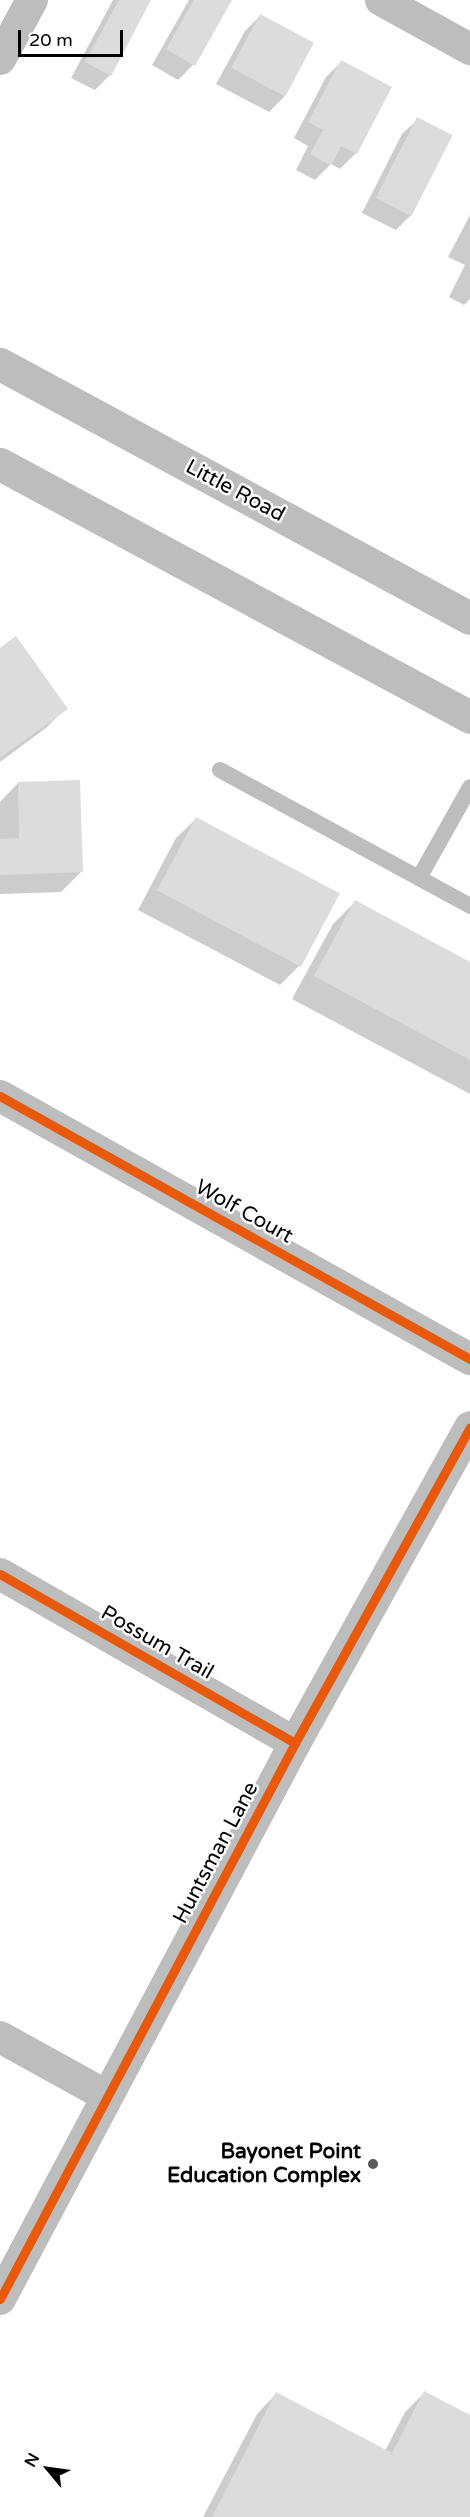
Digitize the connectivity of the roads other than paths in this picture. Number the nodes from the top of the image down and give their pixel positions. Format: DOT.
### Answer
graph roads {
  1 [pos="32,0"];
  2 [pos="381,0"];
  3 [pos="470,49"];
  4 [pos="0,59"];
  5 [pos="0,364"];
  6 [pos="0,464"];
  7 [pos="470,618"];
  8 [pos="470,717"];
  9 [pos="220,770"];
  10 [pos="470,787"];
  11 [pos="419,878"];
  12 [pos="470,906"];
  13 [pos="0,1096"];
  14 [pos="470,1359"];
  15 [pos="470,1427"];
  16 [pos="0,1574"];
  17 [pos="295,1743"];
  18 [pos="0,2037"];
  19 [pos="107,2096"];
  20 [pos="0,2299"];
  1 -- 4 [label="street"];
  2 -- 3 [label="street"];
  5 -- 7 [label="main road, Little Road"];
  6 -- 8 [label="main road"];
  9 -- 11 [label="lane"];
  10 -- 11 [label="lane"];
  11 -- 12 [label="lane"];
  13 -- 14 [label="street, Wolf Court"];
  15 -- 17 [label="street, Huntsman Lane"];
  16 -- 17 [label="street, Possum Trail"];
  17 -- 19 [label="street, Huntsman Lane"];
  18 -- 19 [label="street"];
  19 -- 20 [label="street, Huntsman Lane"];
}
